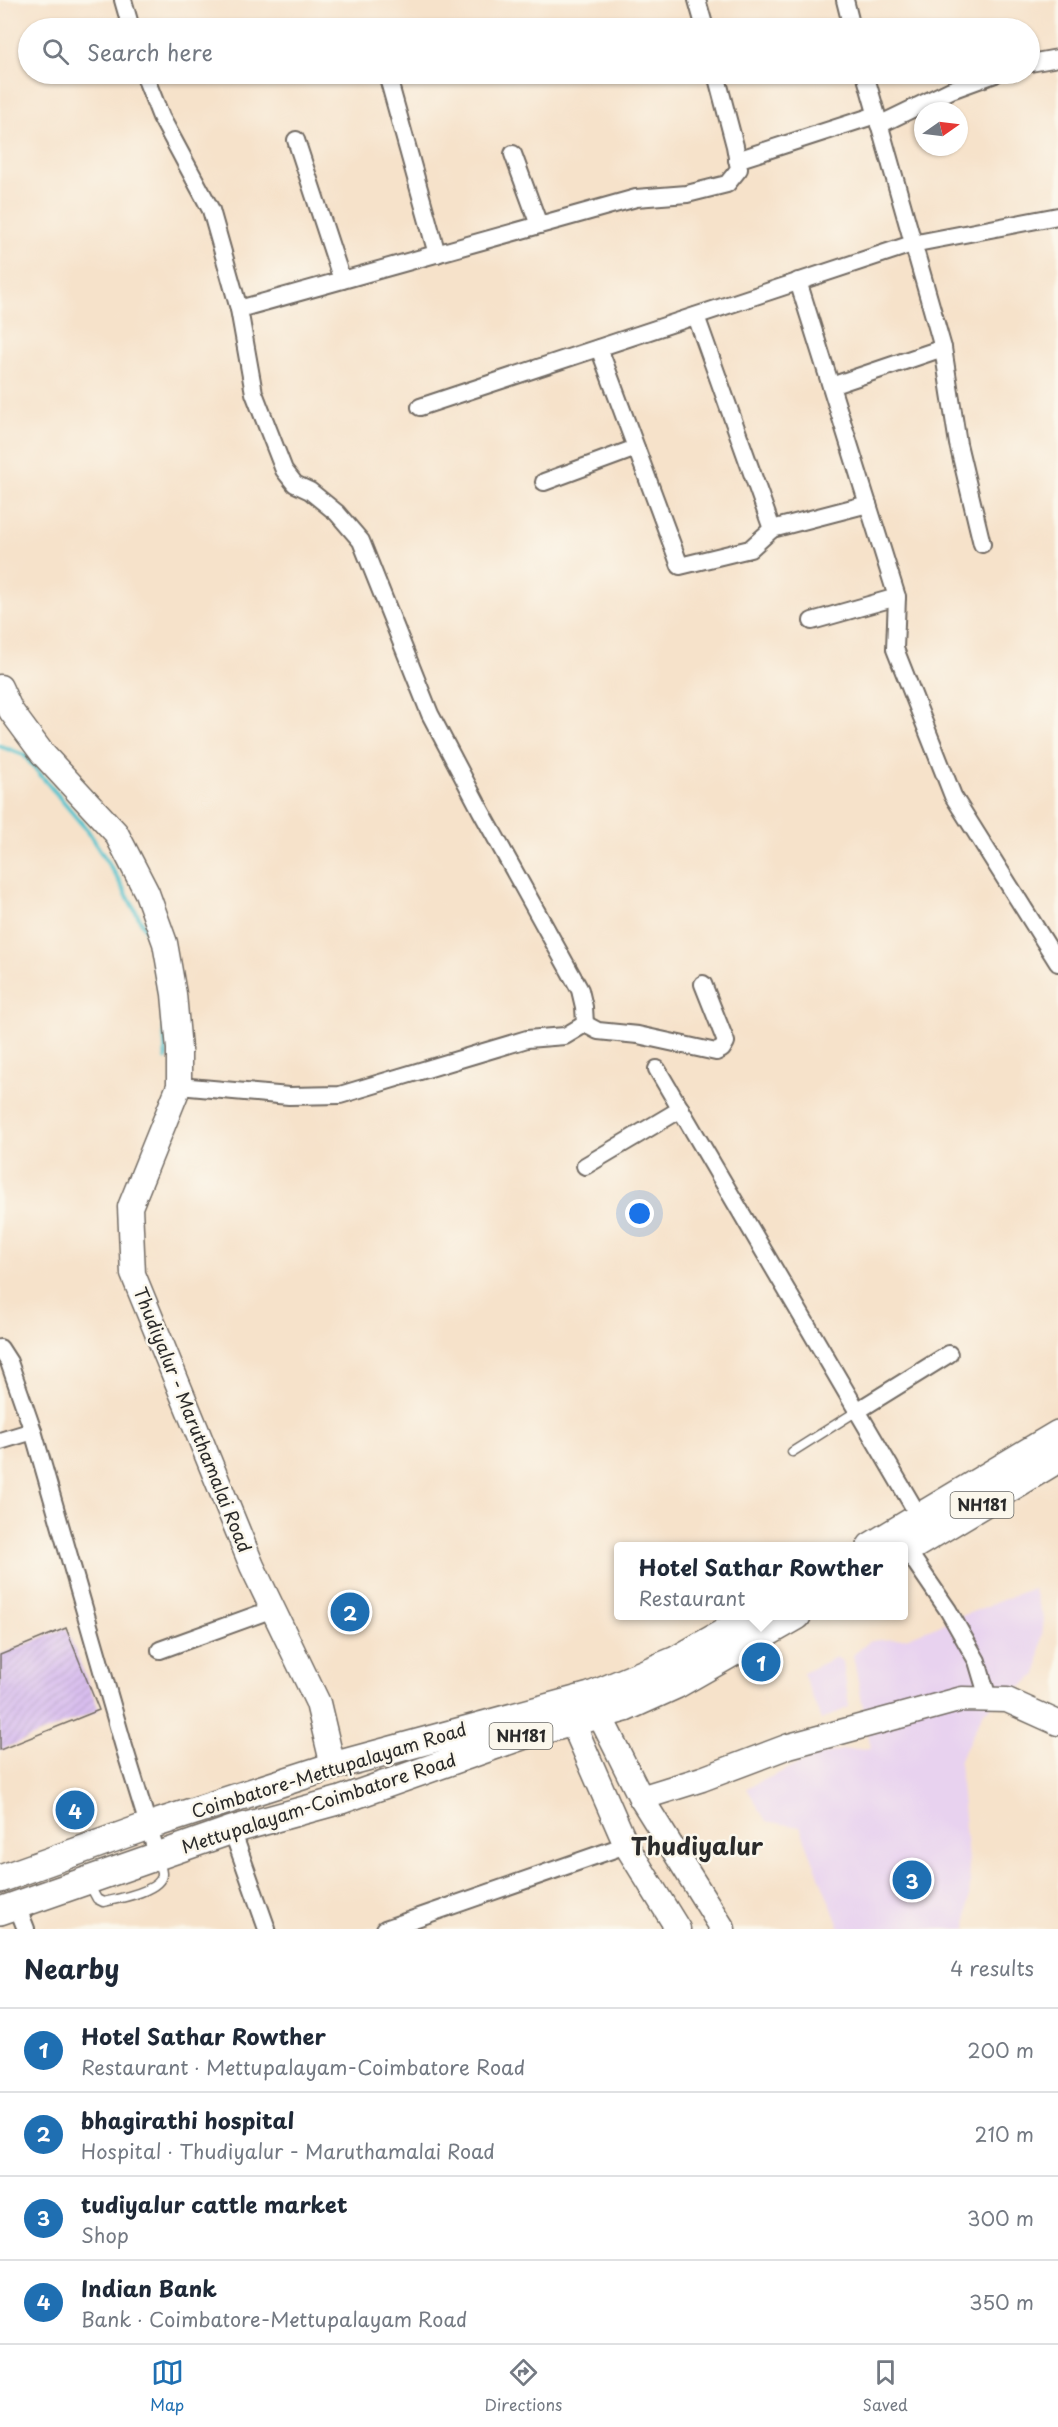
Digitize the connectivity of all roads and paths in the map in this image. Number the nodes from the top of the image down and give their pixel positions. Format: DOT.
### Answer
graph roads {
  1 [pos="123,0"];
  2 [pos="697,0"];
  3 [pos="845,0"];
  4 [pos="128,18"];
  5 [pos="702,18"];
  6 [pos="850,18"];
  7 [pos="1058,58"];
  8 [pos="1040,61"];
  9 [pos="148,84"];
  10 [pos="390,84"];
  11 [pos="718,84"];
  12 [pos="868,84"];
  13 [pos="968,84"];
  14 [pos="877,120"];
  15 [pos="296,140"];
  16 [pos="513,154"];
  17 [pos="737,160"];
  18 [pos="1058,216"];
  19 [pos="539,225"];
  20 [pos="912,244"];
  21 [pos="437,254"];
  22 [pos="342,280"];
  23 [pos="798,281"];
  24 [pos="238,309"];
  25 [pos="696,316"];
  26 [pos="599,348"];
  27 [pos="944,348"];
  28 [pos="831,386"];
  29 [pos="420,407"];
  30 [pos="636,448"];
  31 [pos="544,482"];
  32 [pos="868,504"];
  33 [pos="772,529"];
  34 [pos="982,544"];
  35 [pos="897,597"];
  36 [pos="812,621"];
  37 [pos="1,692"];
  38 [pos="1057,961"];
  39 [pos="703,984"];
  40 [pos="585,1024"];
  41 [pos="657,1069"];
  42 [pos="179,1086"];
  43 [pos="681,1109"];
  44 [pos="585,1166"];
  45 [pos="0,1348"];
  46 [pos="949,1354"];
  47 [pos="857,1411"];
  48 [pos="33,1431"];
  49 [pos="1058,1434"];
  50 [pos="0,1441"];
  51 [pos="792,1452"];
  52 [pos="1058,1459"];
  53 [pos="920,1518"];
  54 [pos="878,1542"];
  55 [pos="908,1549"];
  56 [pos="908,1555"];
  57 [pos="273,1609"];
  58 [pos="746,1620"];
  59 [pos="790,1620"];
  60 [pos="160,1650"];
  61 [pos="988,1698"];
  62 [pos="582,1709"];
  63 [pos="1058,1723"];
  64 [pos="333,1766"];
  65 [pos="641,1798"];
  66 [pos="148,1826"];
  67 [pos="232,1830"];
  68 [pos="626,1845"];
  69 [pos="158,1857"];
  70 [pos="0,1879"];
  71 [pos="14,1915"];
  72 [pos="267,1929"];
  73 [pos="385,1929"];
  74 [pos="678,1929"];
  75 [pos="723,1929"];
  1 -- 4 [label="street"];
  2 -- 5 [label="street"];
  3 -- 6 [label="street"];
  7 -- 8 [label="street"];
  9 -- 24 [label="street"];
  10 -- 21 [label="street"];
  11 -- 17 [label="street"];
  12 -- 14 [label="street"];
  13 -- 14 [label="street"];
  14 -- 17 [label="street"];
  14 -- 20 [label="street"];
  15 -- 22 [label="street"];
  16 -- 19 [label="street"];
  17 -- 19 [label="street"];
  18 -- 20 [label="street"];
  19 -- 21 [label="street"];
  20 -- 23 [label="street"];
  20 -- 27 [label="street"];
  21 -- 22 [label="street"];
  22 -- 24 [label="street"];
  23 -- 25 [label="street"];
  23 -- 28 [label="street"];
  24 -- 40 [label="street"];
  25 -- 26 [label="street"];
  25 -- 33 [label="street"];
  26 -- 29 [label="street"];
  26 -- 30 [label="street"];
  27 -- 28 [label="street"];
  27 -- 34 [label="street"];
  28 -- 32 [label="street"];
  30 -- 31 [label="street"];
  30 -- 33 [label="street"];
  32 -- 33 [label="street"];
  32 -- 35 [label="street"];
  35 -- 36 [label="street"];
  35 -- 38 [label="street"];
  37 -- 42 [label="main road, Thudiyalur - Maruthamalai Road"];
  39 -- 40 [label="street"];
  40 -- 42 [label="street"];
  41 -- 43 [label="street"];
  42 -- 57 [label="main road, Thudiyalur - Maruthamalai Road"];
  43 -- 44 [label="street"];
  43 -- 47 [label="street"];
  45 -- 48 [label="street"];
  46 -- 47 [label="street"];
  47 -- 51 [label="lane"];
  47 -- 53 [label="street"];
  48 -- 50 [label="street"];
  48 -- 66 [label="street"];
  49 -- 53 [label="highway, NH181"];
  52 -- 55 [label="highway, NH181"];
  53 -- 54 [label="highway, NH181"];
  56 -- 61 [label="street"];
  57 -- 60 [label="street"];
  57 -- 64 [label="main road, Thudiyalur - Maruthamalai Road"];
  58 -- 62 [label="highway, Coimbatore-Mettupalayam Road / NH181"];
  59 -- 62 [label="highway, Mettupalayam-Coimbatore Road / NH181"];
  61 -- 63 [label="main road"];
  61 -- 65 [label="main road"];
  62 -- 64 [label="highway, Coimbatore-Mettupalayam Road / NH181"];
  62 -- 65 [label="main road"];
  62 -- 67 [label="highway, Mettupalayam-Coimbatore Road / NH181"];
  62 -- 68 [label="main road"];
  64 -- 66 [label="highway, Coimbatore-Mettupalayam Road / NH181"];
  65 -- 75 [label="main road"];
  66 -- 69 [label="street"];
  66 -- 70 [label="highway, Coimbatore-Mettupalayam Road / NH181"];
  67 -- 69 [label="highway, Mettupalayam-Coimbatore Road / NH181"];
  67 -- 72 [label="street"];
  68 -- 73 [label="street"];
  68 -- 74 [label="main road"];
  69 -- 71 [label="highway, Mettupalayam-Coimbatore Road / NH181"];
}
